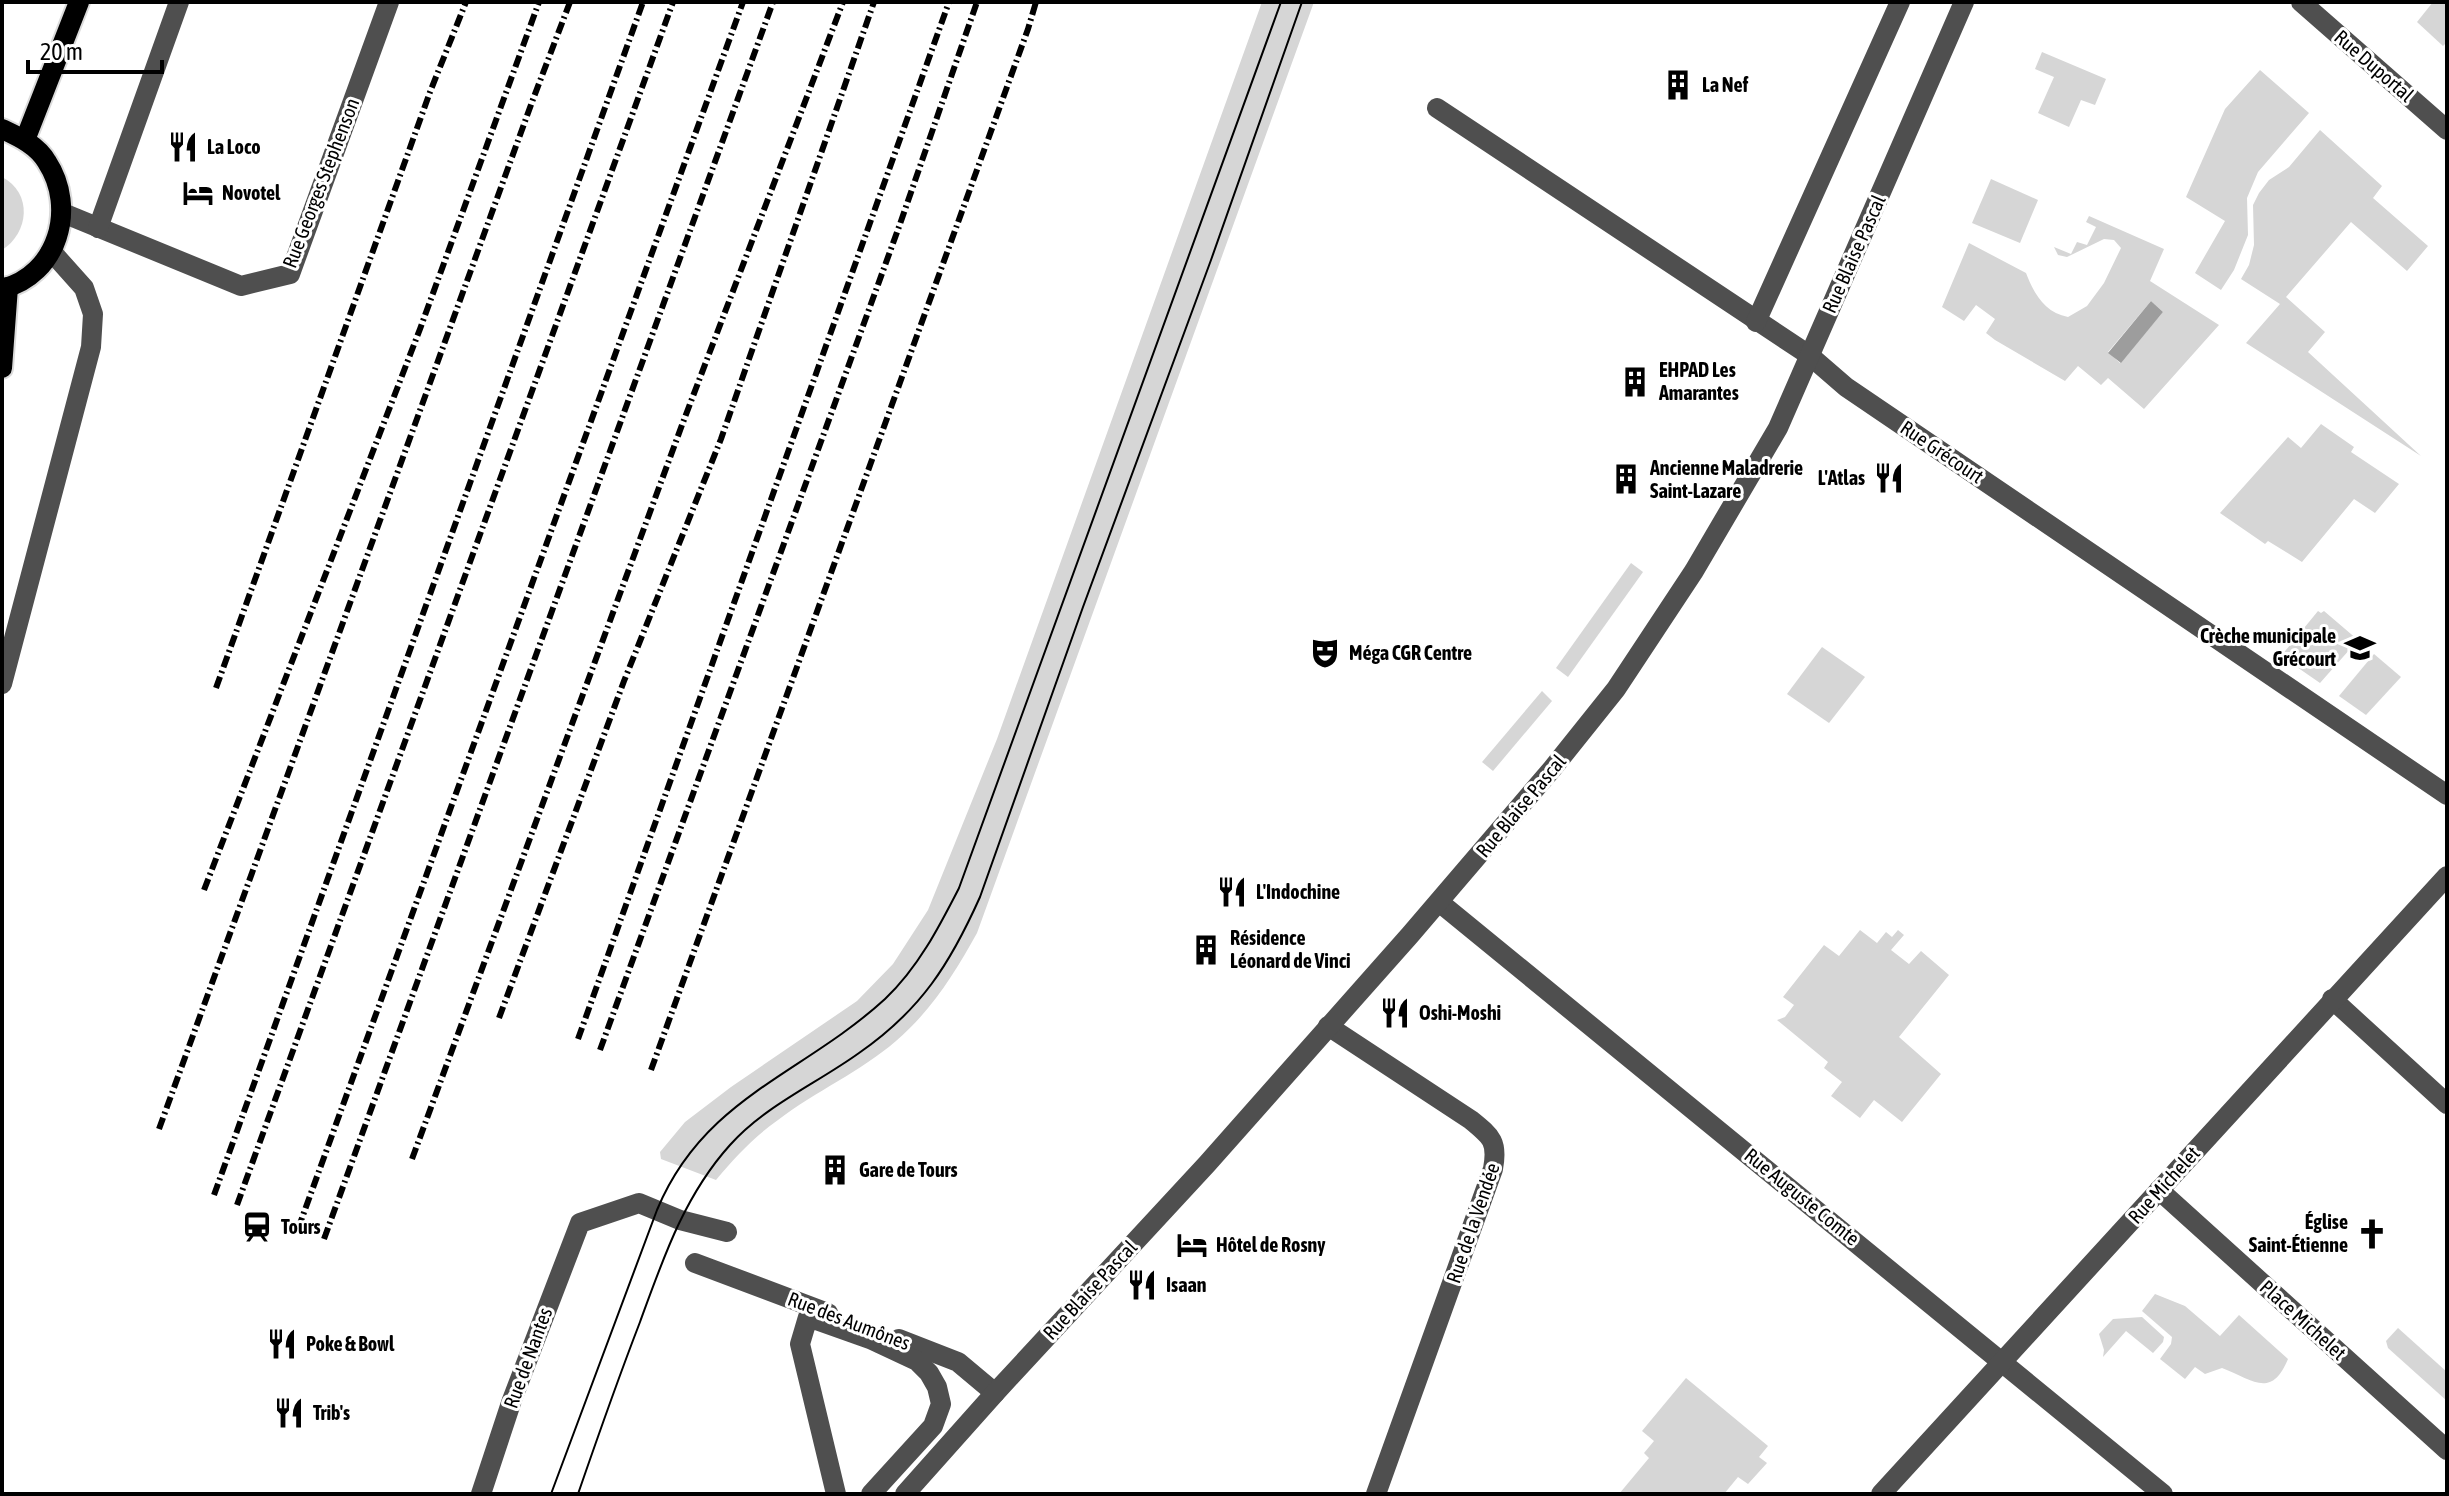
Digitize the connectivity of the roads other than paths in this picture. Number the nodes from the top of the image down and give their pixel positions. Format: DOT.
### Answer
graph roads {
  1 [pos="79,2"];
  2 [pos="179,2"];
  3 [pos="389,2"];
  4 [pos="1900,2"];
  5 [pos="1964,2"];
  6 [pos="2301,2"];
  7 [pos="1437,108"];
  8 [pos="2,129"];
  9 [pos="2447,130"];
  10 [pos="25,140"];
  11 [pos="63,213"];
  12 [pos="98,228"];
  13 [pos="51,251"];
  14 [pos="5,288"];
  15 [pos="1756,322"];
  16 [pos="1809,355"];
  17 [pos="2,368"];
  18 [pos="2,684"];
  19 [pos="2447,795"];
  20 [pos="2447,876"];
  21 [pos="1439,902"];
  22 [pos="2332,999"];
  23 [pos="1328,1026"];
  24 [pos="2447,1104"];
  25 [pos="2159,1190"];
  26 [pos="727,1232"];
  27 [pos="695,1263"];
  28 [pos="2002,1361"];
  29 [pos="995,1393"];
  30 [pos="2447,1450"];
  31 [pos="481,1494"];
  32 [pos="836,1494"];
  33 [pos="871,1494"];
  34 [pos="905,1494"];
  35 [pos="1376,1494"];
  36 [pos="1881,1494"];
  37 [pos="2163,1494"];
  1 -- 10 [label="main road"];
  2 -- 12 [label="street"];
  3 -- 12 [label="street, Rue Georges Stephenson"];
  4 -- 15 [label="street"];
  5 -- 16 [label="street, Rue Blaise Pascal"];
  6 -- 9 [label="street, Rue Duportal"];
  7 -- 15 [label="street, Rue Grécourt"];
  8 -- 10 [label="main road"];
  10 -- 11 [label="main road"];
  11 -- 12 [label="street, Rue Georges Stephenson"];
  11 -- 13 [label="main road"];
  13 -- 14 [label="main road"];
  13 -- 18 [label="street"];
  14 -- 17 [label="main road"];
  15 -- 16 [label="street, Rue Grécourt"];
  16 -- 19 [label="street, Rue Grécourt"];
  16 -- 21 [label="street, Rue Blaise Pascal"];
  20 -- 22 [label="street, Rue Michelet"];
  21 -- 23 [label="street, Rue Blaise Pascal"];
  21 -- 28 [label="street, Rue Auguste Comte"];
  22 -- 24 [label="street"];
  22 -- 25 [label="street, Rue Michelet"];
  23 -- 29 [label="street, Rue Blaise Pascal"];
  23 -- 35 [label="street, Rue de la Vendée"];
  25 -- 28 [label="street, Rue Michelet"];
  25 -- 30 [label="street, Place Michelet"];
  26 -- 31 [label="street, Rue de Nantes"];
  27 -- 29 [label="street, Rue des Aumônes"];
  28 -- 36 [label="street, Rue Michelet"];
  28 -- 37 [label="street, Rue Auguste Comte"];
  29 -- 34 [label="street, Rue Blaise Pascal"];
  32 -- 33 [label="street"];
}
